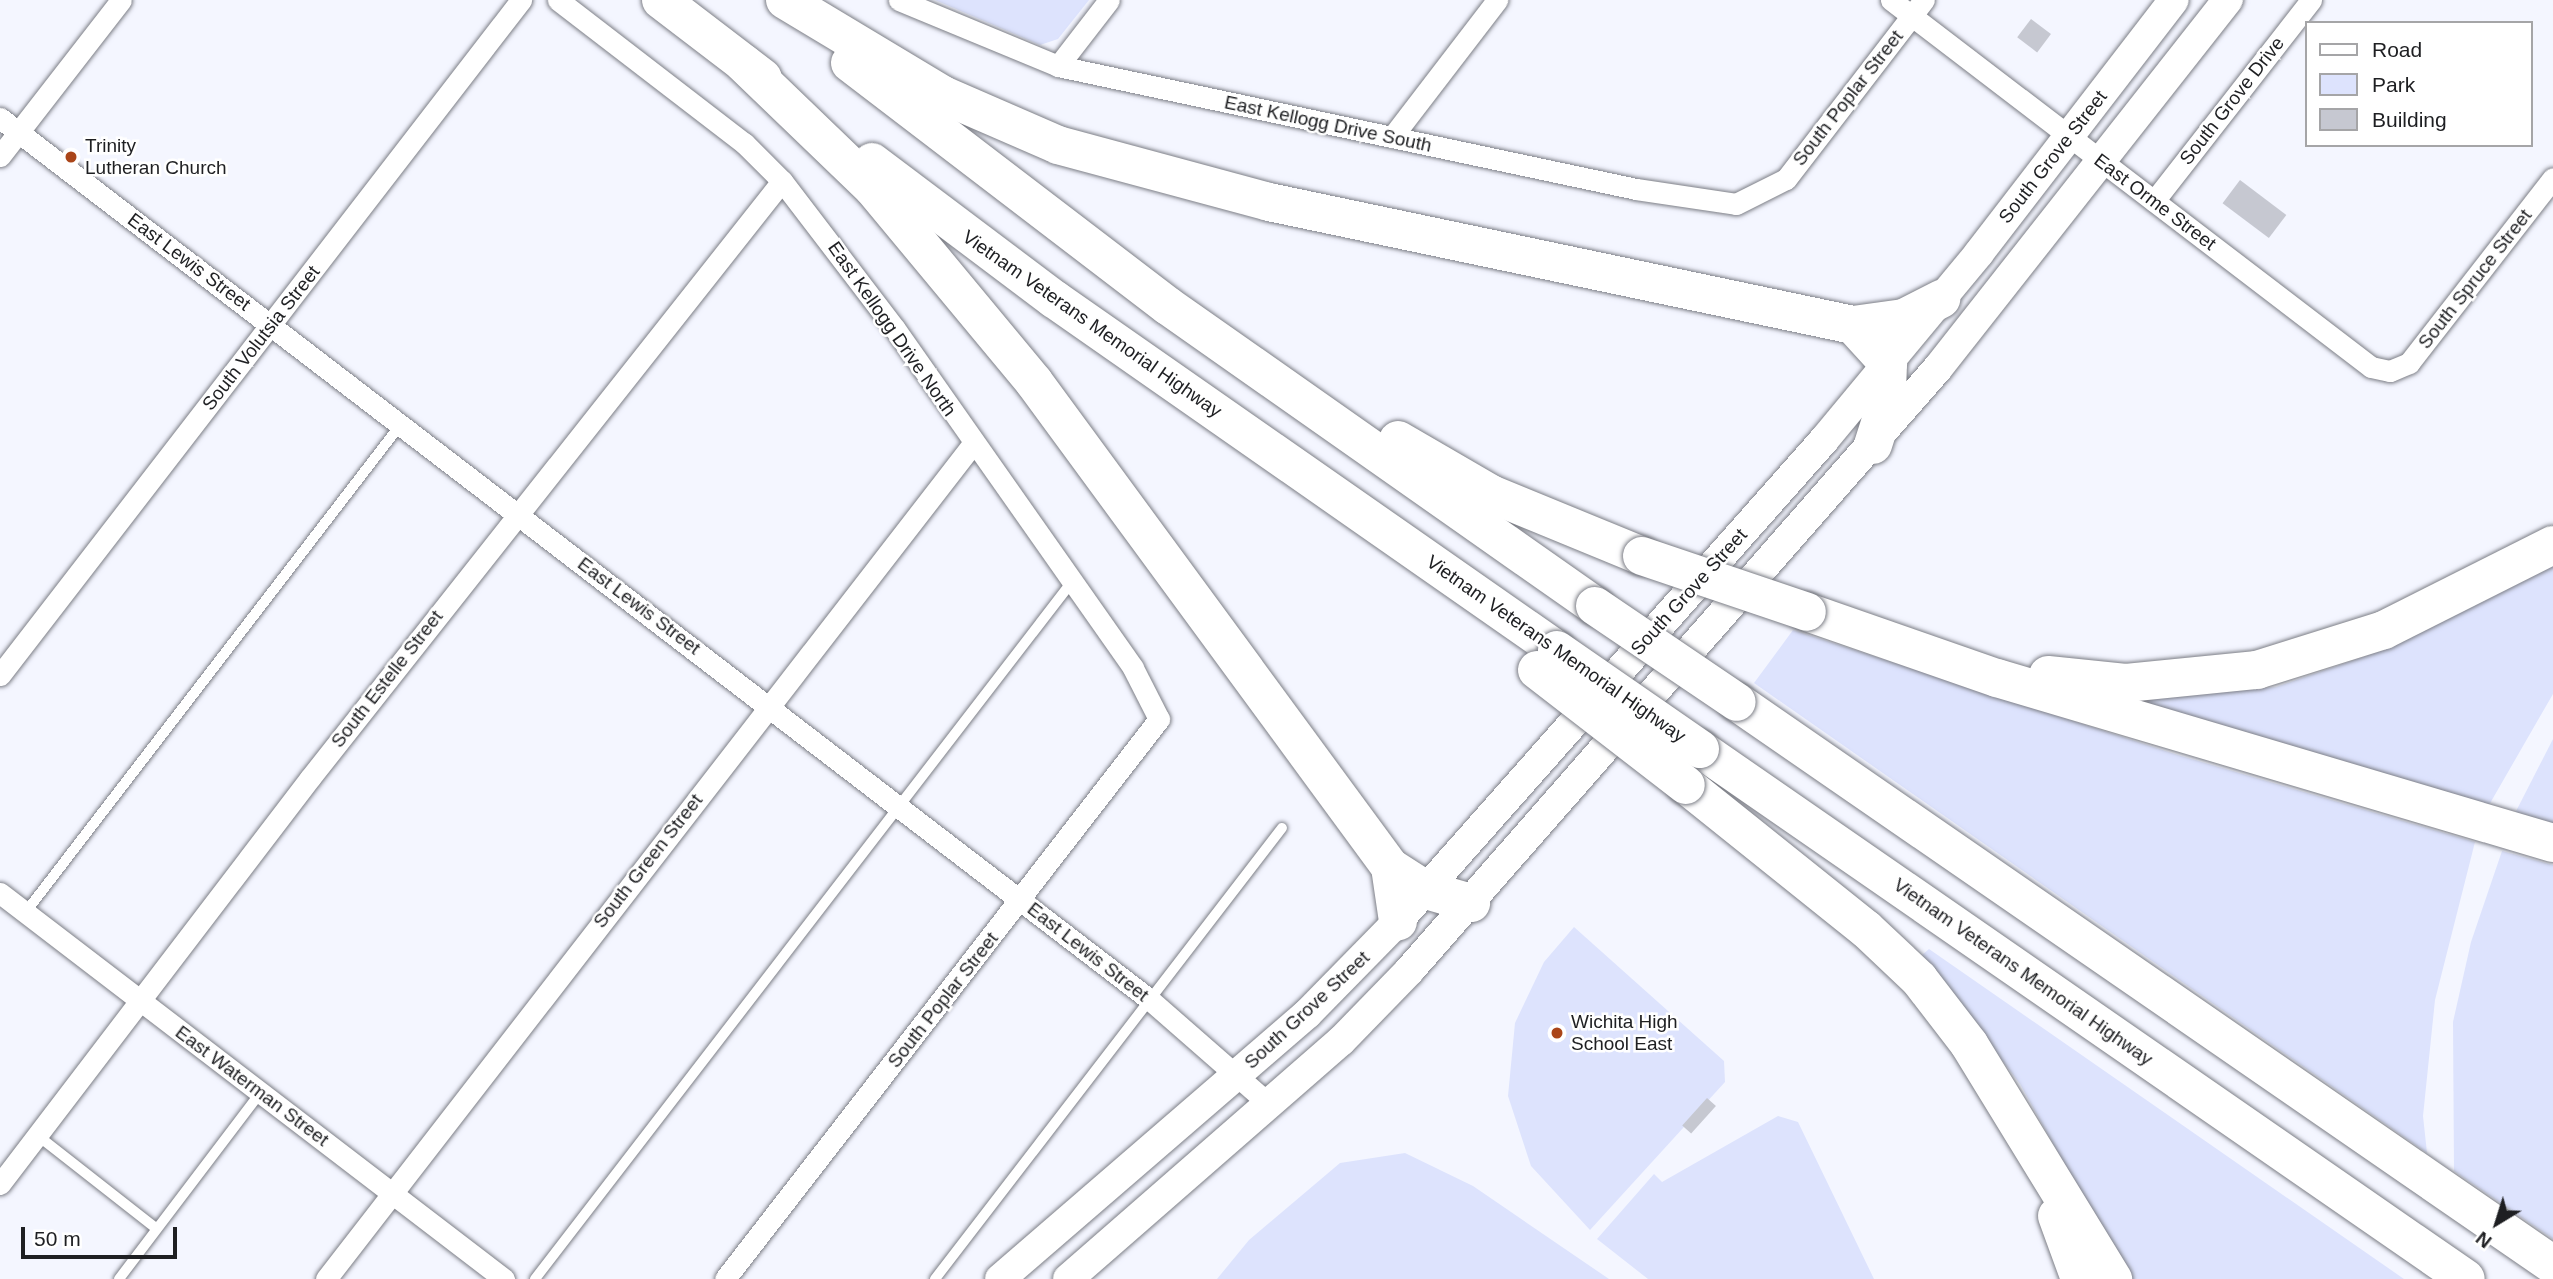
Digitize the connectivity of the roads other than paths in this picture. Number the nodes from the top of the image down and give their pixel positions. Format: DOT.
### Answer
graph roads {
  1 [pos="121,0"];
  2 [pos="521,0"];
  3 [pos="558,0"];
  4 [pos="660,0"];
  5 [pos="768,0"];
  6 [pos="785,0"];
  7 [pos="899,0"];
  8 [pos="1109,0"];
  9 [pos="1497,0"];
  10 [pos="1891,0"];
  11 [pos="2174,0"];
  12 [pos="2228,0"];
  13 [pos="2311,0"];
  14 [pos="1918,8"];
  15 [pos="743,63"];
  16 [pos="1058,66"];
  17 [pos="0,118"];
  18 [pos="18,132"];
  19 [pos="2068,136"];
  20 [pos="1392,137"];
  21 [pos="0,156"];
  22 [pos="2102,162"];
  23 [pos="2553,178"];
  24 [pos="782,181"];
  25 [pos="1766,191"];
  26 [pos="2154,201"];
  27 [pos="1941,299"];
  28 [pos="1168,306"];
  29 [pos="271,325"];
  30 [pos="1853,325"];
  31 [pos="1888,363"];
  32 [pos="2390,371"];
  33 [pos="401,424"];
  34 [pos="972,445"];
  35 [pos="1873,445"];
  36 [pos="518,514"];
  37 [pos="2553,545"];
  38 [pos="1072,583"];
  39 [pos="1923,650"];
  40 [pos="1547,660"];
  41 [pos="0,675"];
  42 [pos="768,705"];
  43 [pos="1159,719"];
  44 [pos="899,806"];
  45 [pos="1282,828"];
  46 [pos="2553,843"];
  47 [pos="1390,867"];
  48 [pos="1426,890"];
  49 [pos="0,893"];
  50 [pos="1021,900"];
  51 [pos="1471,903"];
  52 [pos="25,913"];
  53 [pos="1398,921"];
  54 [pos="1149,999"];
  55 [pos="140,1000"];
  56 [pos="1237,1076"];
  57 [pos="261,1092"];
  58 [pos="1270,1105"];
  59 [pos="37,1135"];
  60 [pos="2029,1139"];
  61 [pos="0,1184"];
  62 [pos="393,1192"];
  63 [pos="157,1229"];
  64 [pos="2553,1265"];
  65 [pos="119,1279"];
  66 [pos="326,1279"];
  67 [pos="504,1279"];
  68 [pos="535,1279"];
  69 [pos="725,1279"];
  70 [pos="935,1279"];
  71 [pos="1000,1279"];
  72 [pos="1068,1279"];
  73 [pos="2080,1279"];
  74 [pos="2113,1279"];
  75 [pos="2466,1279"];
  1 -- 18 [label="street"];
  2 -- 29 [label="street, South Volutsia Street"];
  3 -- 24 [label="street, East Kellogg Drive North"];
  4 -- 15 [label="highway, Vietnam Veterans Memorial Highway"];
  5 -- 28 [label="highway"];
  6 -- 30 [label="highway"];
  7 -- 16 [label="street, East Kellogg Drive South"];
  8 -- 16 [label="street"];
  9 -- 20 [label="street"];
  10 -- 14 [label="street, East Orme Street"];
  11 -- 19 [label="street, South Grove Street"];
  12 -- 22 [label="street"];
  13 -- 26 [label="street, South Grove Drive"];
  14 -- 19 [label="street, East Orme Street"];
  14 -- 25 [label="street, South Poplar Street"];
  15 -- 40 [label="highway, Vietnam Veterans Memorial Highway"];
  15 -- 47 [label="highway"];
  16 -- 20 [label="street, East Kellogg Drive South"];
  17 -- 18 [label="street, East Lewis Street"];
  18 -- 21 [label="street"];
  18 -- 29 [label="street, East Lewis Street"];
  19 -- 22 [label="street, East Orme Street"];
  19 -- 27 [label="street, South Grove Street"];
  20 -- 25 [label="street, East Kellogg Drive South"];
  22 -- 26 [label="street, East Orme Street"];
  22 -- 35 [label="street"];
  23 -- 32 [label="street, South Spruce Street"];
  24 -- 34 [label="street, East Kellogg Drive North"];
  24 -- 36 [label="street, South Estelle Street"];
  26 -- 32 [label="street, East Orme Street"];
  27 -- 30 [label="highway"];
  27 -- 31 [label="street, South Grove Street"];
  28 -- 39 [label="highway, bridge"];
  28 -- 64 [label="highway, bridge"];
  29 -- 33 [label="street, East Lewis Street"];
  29 -- 41 [label="street, South Volutsia Street"];
  30 -- 31 [label="highway"];
  31 -- 35 [label="highway"];
  31 -- 48 [label="street, South Grove Street"];
  33 -- 36 [label="street, East Lewis Street"];
  33 -- 52 [label="lane"];
  34 -- 38 [label="street, East Kellogg Drive North"];
  34 -- 42 [label="street, South Green Street"];
  35 -- 51 [label="street"];
  36 -- 42 [label="street, East Lewis Street"];
  36 -- 55 [label="street, South Estelle Street"];
  37 -- 39 [label="highway"];
  38 -- 43 [label="street, East Kellogg Drive North"];
  38 -- 44 [label="lane"];
  39 -- 46 [label="highway"];
  40 -- 60 [label="highway, bridge"];
  40 -- 75 [label="highway, Vietnam Veterans Memorial Highway, bridge"];
  42 -- 44 [label="street, East Lewis Street"];
  42 -- 62 [label="street, South Green Street"];
  43 -- 50 [label="street, South Poplar Street"];
  44 -- 50 [label="street, East Lewis Street"];
  44 -- 68 [label="lane"];
  45 -- 54 [label="lane"];
  47 -- 48 [label="highway"];
  47 -- 53 [label="highway"];
  48 -- 51 [label="highway"];
  48 -- 53 [label="street, South Grove Street"];
  49 -- 52 [label="street, East Waterman Street"];
  50 -- 54 [label="street, East Lewis Street"];
  50 -- 69 [label="street, South Poplar Street"];
  51 -- 58 [label="street"];
  52 -- 55 [label="street, East Waterman Street"];
  53 -- 56 [label="street, South Grove Street"];
  54 -- 56 [label="street, East Lewis Street"];
  54 -- 70 [label="lane"];
  55 -- 57 [label="street, East Waterman Street"];
  55 -- 59 [label="street, South Estelle Street"];
  56 -- 58 [label="street, East Lewis Street"];
  56 -- 71 [label="street, South Grove Street"];
  57 -- 62 [label="street, East Waterman Street"];
  57 -- 63 [label="lane"];
  58 -- 72 [label="street"];
  59 -- 61 [label="street, South Estelle Street"];
  59 -- 63 [label="lane"];
  60 -- 73 [label="highway"];
  60 -- 74 [label="highway"];
  62 -- 66 [label="street, South Green Street"];
  62 -- 67 [label="street, East Waterman Street"];
  63 -- 65 [label="lane"];
}
